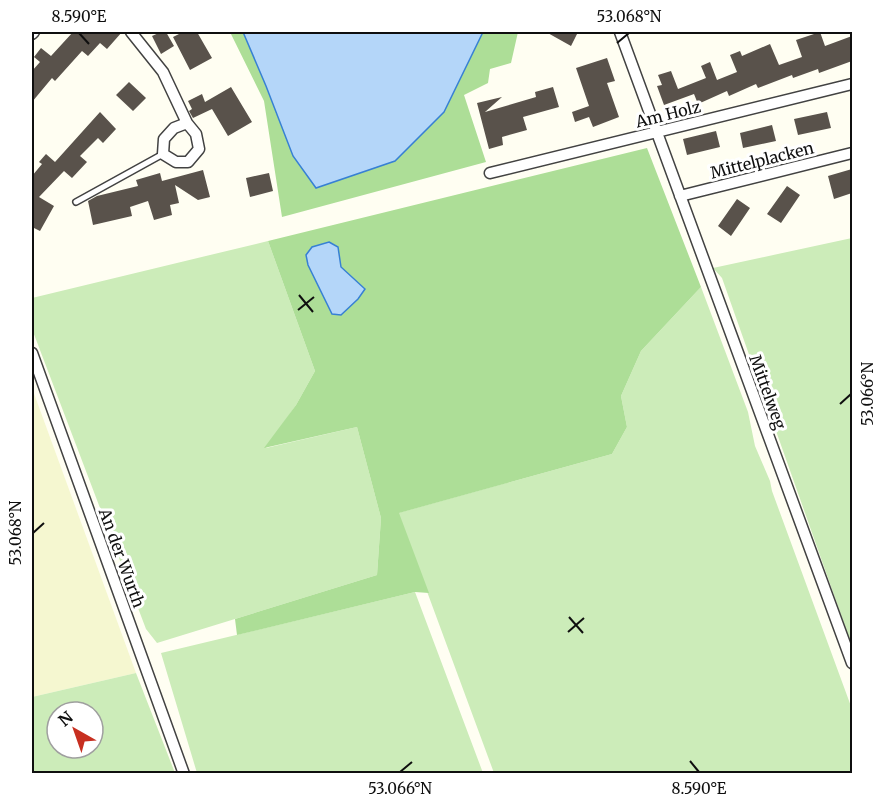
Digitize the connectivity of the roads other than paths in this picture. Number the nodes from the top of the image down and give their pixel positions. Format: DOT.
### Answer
graph roads {
  1 [pos="131,32"];
  2 [pos="620,32"];
  3 [pos="852,84"];
  4 [pos="187,123"];
  5 [pos="656,132"];
  6 [pos="852,153"];
  7 [pos="163,154"];
  8 [pos="490,173"];
  9 [pos="680,196"];
  10 [pos="76,202"];
  11 [pos="32,353"];
  12 [pos="852,663"];
  13 [pos="184,774"];
  1 -- 4 [label="street"];
  2 -- 5 [label="street, Mittelweg"];
  3 -- 5 [label="street, Am Holz"];
  4 -- 7 [label="street"];
  4 -- 7 [label="street"];
  5 -- 8 [label="street, Am Holz"];
  5 -- 9 [label="street, Mittelweg"];
  6 -- 9 [label="street, Mittelplacken"];
  7 -- 10 [label="lane"];
  9 -- 12 [label="street, Mittelweg"];
  11 -- 13 [label="street, An der Wurth"];
}
